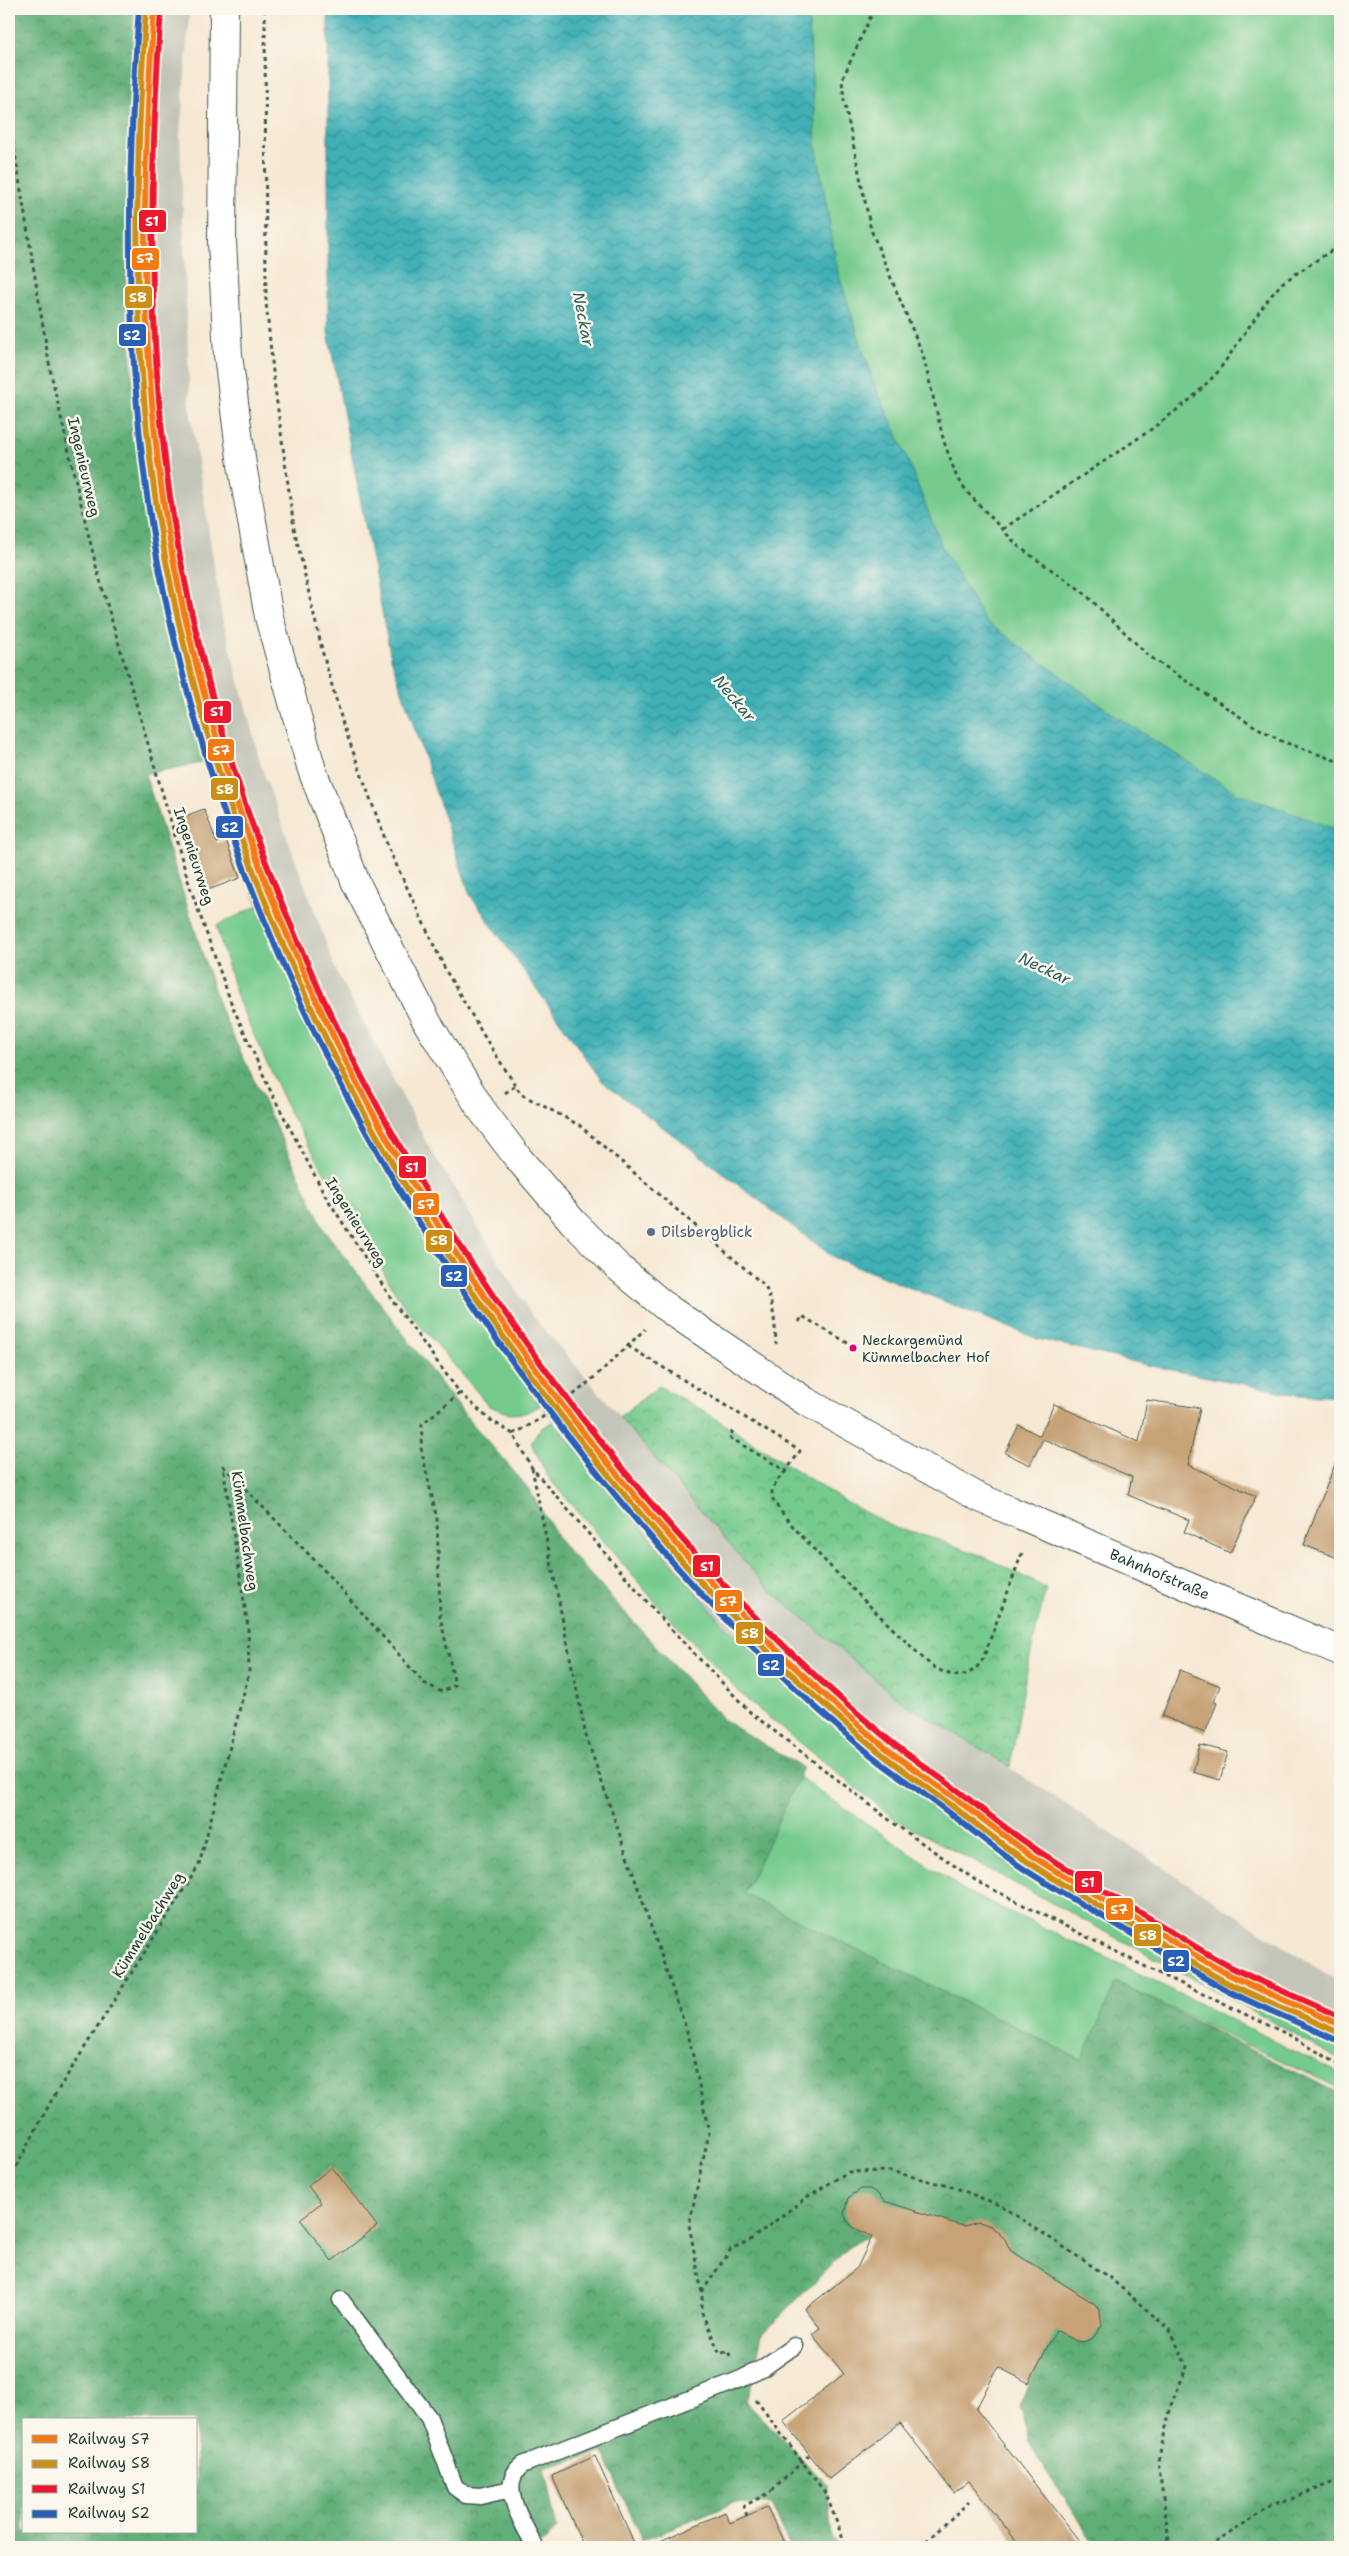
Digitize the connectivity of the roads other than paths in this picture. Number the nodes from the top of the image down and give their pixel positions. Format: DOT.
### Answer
graph roads {
  1 [pos="224,9"];
  2 [pos="1340,1651"];
  3 [pos="341,2300"];
  4 [pos="794,2346"];
  5 [pos="511,2489"];
  6 [pos="535,2547"];
  1 -- 2 [label="main road, Bahnhofstraße"];
  3 -- 5 [label="lane"];
  4 -- 5 [label="lane"];
  5 -- 6 [label="lane"];
}
